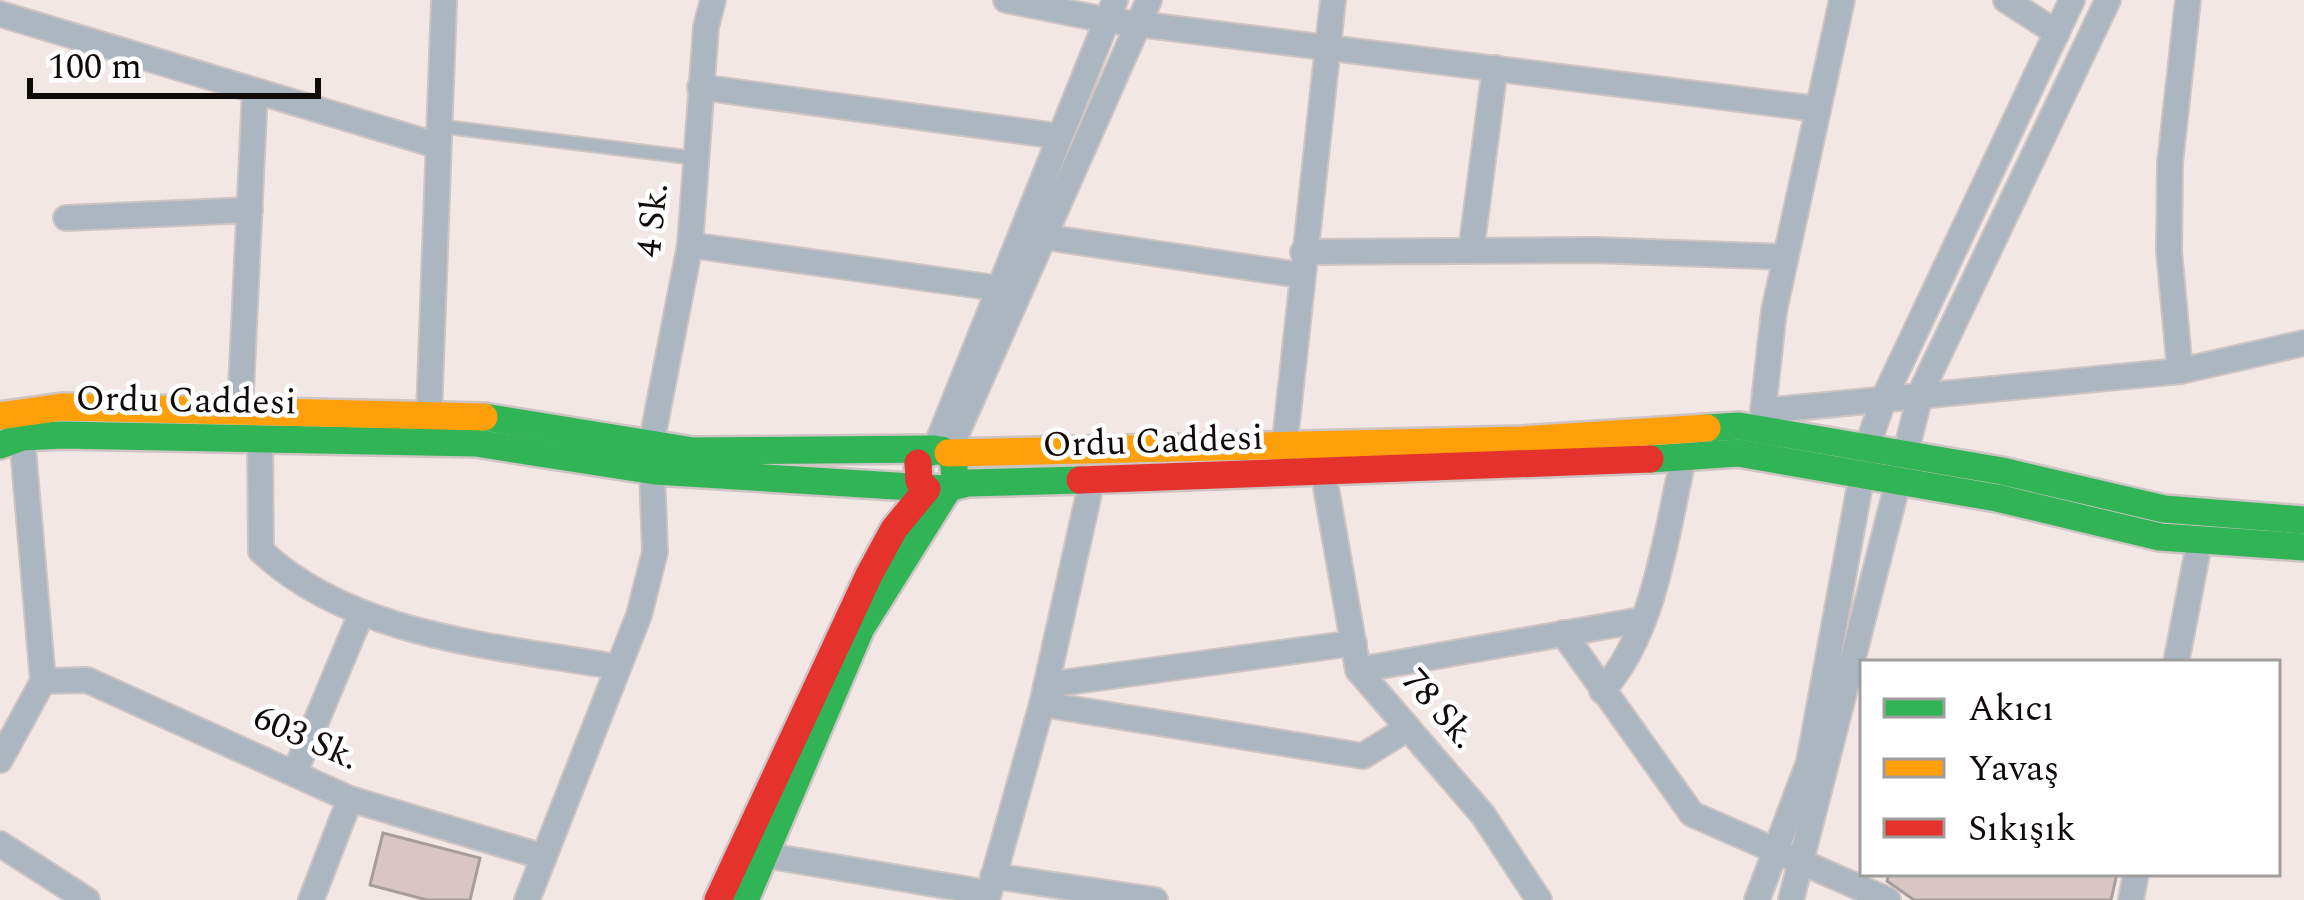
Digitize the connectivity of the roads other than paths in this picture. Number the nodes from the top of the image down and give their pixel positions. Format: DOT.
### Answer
graph roads {
  1 [pos="444,0"];
  2 [pos="713,0"];
  3 [pos="1006,0"];
  4 [pos="1333,0"];
  5 [pos="1842,0"];
  6 [pos="2006,0"];
  7 [pos="2072,0"];
  8 [pos="2108,0"];
  9 [pos="2188,0"];
  10 [pos="1073,7"];
  11 [pos="1111,10"];
  12 [pos="1144,12"];
  13 [pos="0,14"];
  14 [pos="2057,33"];
  15 [pos="1326,46"];
  16 [pos="1495,68"];
  17 [pos="700,87"];
  18 [pos="255,91"];
  19 [pos="1818,109"];
  20 [pos="436,135"];
  21 [pos="1057,136"];
  22 [pos="695,158"];
  23 [pos="250,210"];
  24 [pos="66,218"];
  25 [pos="1045,237"];
  26 [pos="690,245"];
  27 [pos="1472,251"];
  28 [pos="1786,257"];
  29 [pos="1301,263"];
  30 [pos="996,288"];
  31 [pos="2304,343"];
  32 [pos="2180,371"];
  33 [pos="1921,392"];
  34 [pos="1885,398"];
  35 [pos="1762,420"];
  36 [pos="250,425"];
  37 [pos="9,427"];
  38 [pos="429,428"];
  39 [pos="942,452"];
  40 [pos="1684,457"];
  41 [pos="652,458"];
  42 [pos="1283,459"];
  43 [pos="1321,459"];
  44 [pos="1865,461"];
  45 [pos="1904,468"];
  46 [pos="1092,479"];
  47 [pos="941,487"];
  48 [pos="2304,520"];
  49 [pos="2200,539"];
  50 [pos="2304,547"];
  51 [pos="361,614"];
  52 [pos="1641,620"];
  53 [pos="1562,633"];
  54 [pos="1354,643"];
  55 [pos="2177,660"];
  56 [pos="617,667"];
  57 [pos="1358,670"];
  58 [pos="43,681"];
  59 [pos="1602,691"];
  60 [pos="1044,694"];
  61 [pos="1408,728"];
  62 [pos="0,760"];
  63 [pos="295,772"];
  64 [pos="350,799"];
  65 [pos="0,844"];
  66 [pos="1774,853"];
  67 [pos="764,855"];
  68 [pos="544,856"];
  69 [pos="1801,865"];
  70 [pos="989,890"];
  71 [pos="87,900"];
  72 [pos="311,900"];
  73 [pos="527,900"];
  74 [pos="718,900"];
  75 [pos="745,900"];
  76 [pos="1154,900"];
  77 [pos="1539,900"];
  78 [pos="1757,900"];
  79 [pos="1791,900"];
  80 [pos="1888,900"];
  1 -- 20 [label="street"];
  2 -- 17 [label="street, 4 Sk."];
  3 -- 10 [label="street"];
  4 -- 15 [label="street"];
  5 -- 19 [label="street"];
  6 -- 14 [label="street"];
  7 -- 14 [label="street"];
  8 -- 33 [label="street"];
  9 -- 32 [label="street"];
  10 -- 11 [label="street"];
  11 -- 12 [label="street"];
  11 -- 21 [label="street"];
  12 -- 15 [label="street"];
  12 -- 25 [label="street"];
  13 -- 18 [label="street"];
  14 -- 34 [label="street"];
  15 -- 16 [label="street"];
  15 -- 29 [label="street"];
  16 -- 19 [label="street"];
  16 -- 27 [label="street"];
  17 -- 21 [label="street"];
  17 -- 22 [label="street, 4 Sk."];
  18 -- 20 [label="street"];
  18 -- 23 [label="street"];
  19 -- 28 [label="street"];
  20 -- 22 [label="lane"];
  20 -- 38 [label="street"];
  21 -- 30 [label="street"];
  22 -- 26 [label="street, 4 Sk."];
  23 -- 24 [label="street"];
  23 -- 36 [label="street"];
  25 -- 29 [label="street"];
  25 -- 39 [label="street"];
  26 -- 30 [label="street"];
  26 -- 41 [label="street, 4 Sk."];
  27 -- 28 [label="street"];
  27 -- 29 [label="street"];
  28 -- 35 [label="street"];
  29 -- 42 [label="street"];
  30 -- 39 [label="street"];
  31 -- 32 [label="street"];
  32 -- 33 [label="street"];
  33 -- 34 [label="street"];
  33 -- 45 [label="street"];
  34 -- 35 [label="street"];
  34 -- 44 [label="street"];
  35 -- 43 [label="main road, Ordu Caddesi"];
  35 -- 44 [label="main road, Ordu Caddesi"];
  36 -- 37 [label="main road, Ordu Caddesi"];
  36 -- 38 [label="main road, Ordu Caddesi"];
  36 -- 51 [label="street"];
  37 -- 58 [label="street"];
  38 -- 41 [label="main road, Ordu Caddesi"];
  39 -- 41 [label="main road, Ordu Caddesi"];
  39 -- 42 [label="main road, Ordu Caddesi"];
  39 -- 47 [label="main road"];
  40 -- 43 [label="main road, Ordu Caddesi"];
  40 -- 44 [label="main road, Ordu Caddesi"];
  40 -- 52 [label="street"];
  41 -- 47 [label="main road, Ordu Caddesi"];
  41 -- 56 [label="street, 4 Sk."];
  42 -- 43 [label="main road, Ordu Caddesi"];
  42 -- 46 [label="main road, Ordu Caddesi"];
  43 -- 54 [label="street, 78 Sk."];
  44 -- 45 [label="main road, Ordu Caddesi"];
  44 -- 66 [label="street"];
  45 -- 48 [label="main road, Ordu Caddesi"];
  45 -- 49 [label="main road, Ordu Caddesi"];
  45 -- 69 [label="street"];
  46 -- 47 [label="main road, Ordu Caddesi"];
  46 -- 60 [label="street"];
  47 -- 67 [label="main road"];
  47 -- 74 [label="main road"];
  49 -- 50 [label="main road, Ordu Caddesi"];
  49 -- 55 [label="street"];
  51 -- 56 [label="street"];
  51 -- 63 [label="street"];
  52 -- 53 [label="street"];
  52 -- 59 [label="street"];
  53 -- 57 [label="street"];
  53 -- 59 [label="street"];
  54 -- 57 [label="street, 78 Sk."];
  54 -- 60 [label="street"];
  56 -- 68 [label="street, 4 Sk."];
  57 -- 61 [label="street, 78 Sk."];
  58 -- 62 [label="street"];
  58 -- 63 [label="street, 603 Sk."];
  59 -- 66 [label="street"];
  60 -- 61 [label="street"];
  60 -- 70 [label="street"];
  61 -- 77 [label="street, 78 Sk."];
  63 -- 64 [label="street, 603 Sk."];
  64 -- 68 [label="street, 603 Sk."];
  64 -- 72 [label="street"];
  65 -- 71 [label="street"];
  66 -- 69 [label="street"];
  66 -- 78 [label="street"];
  67 -- 70 [label="street"];
  67 -- 75 [label="main road"];
  68 -- 73 [label="street, 4 Sk."];
  69 -- 79 [label="street"];
  69 -- 80 [label="street"];
  70 -- 76 [label="street"];
}
